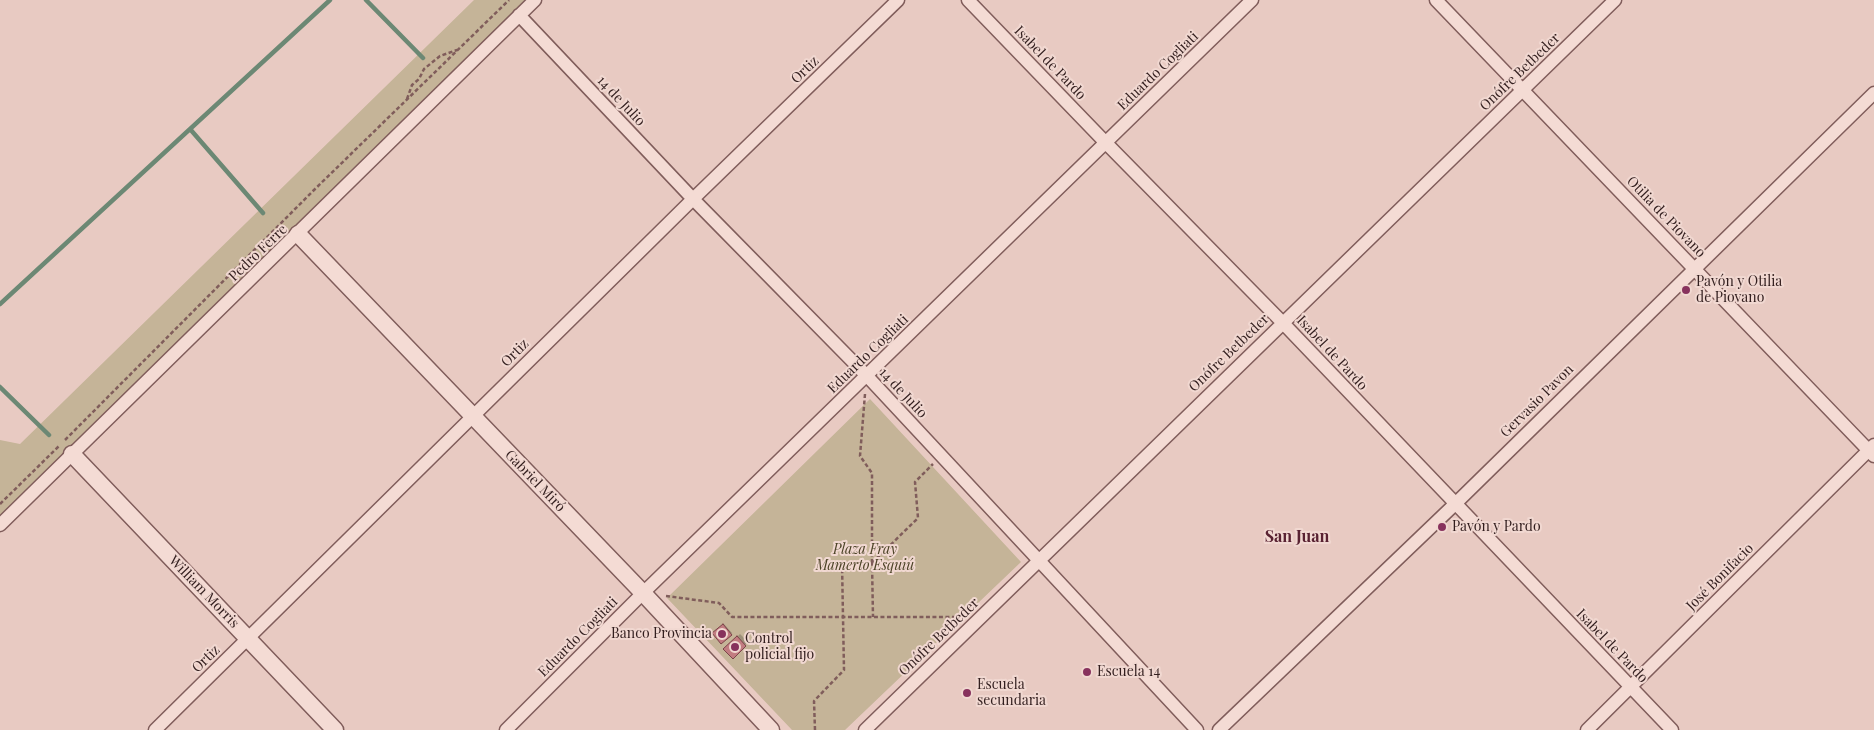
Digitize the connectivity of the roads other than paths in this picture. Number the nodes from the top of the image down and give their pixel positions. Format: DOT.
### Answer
graph roads {
  1 [pos="535,0"];
  2 [pos="898,0"];
  3 [pos="968,0"];
  4 [pos="1252,0"];
  5 [pos="1436,0"];
  6 [pos="1615,0"];
  7 [pos="519,15"];
  8 [pos="1523,90"];
  9 [pos="1874,93"];
  10 [pos="1106,143"];
  11 [pos="693,199"];
  12 [pos="298,234"];
  13 [pos="1694,268"];
  14 [pos="1282,322"];
  15 [pos="867,376"];
  16 [pos="473,416"];
  17 [pos="1872,451"];
  18 [pos="72,454"];
  19 [pos="1454,504"];
  20 [pos="0,525"];
  21 [pos="1039,560"];
  22 [pos="643,594"];
  23 [pos="249,639"];
  24 [pos="1630,688"];
  25 [pos="155,730"];
  26 [pos="335,730"];
  27 [pos="506,730"];
  28 [pos="771,730"];
  29 [pos="866,730"];
  30 [pos="1197,730"];
  31 [pos="1220,730"];
  32 [pos="1587,730"];
  33 [pos="1672,730"];
  1 -- 7 [label="street, Pedro Ferre"];
  2 -- 11 [label="street, Ortiz"];
  3 -- 10 [label="street, Isabel de Pardo"];
  4 -- 10 [label="street, Eduardo Cogliati"];
  5 -- 8 [label="street, Otilia de Piovano"];
  6 -- 8 [label="street, Onófre Betbeder"];
  7 -- 11 [label="street, 14 de Julio"];
  7 -- 12 [label="street, Pedro Ferre"];
  8 -- 13 [label="street, Otilia de Piovano"];
  8 -- 14 [label="street, Onófre Betbeder"];
  9 -- 13 [label="street, Gervasio Pavon"];
  10 -- 14 [label="street, Isabel de Pardo"];
  10 -- 15 [label="street, Eduardo Cogliati"];
  11 -- 15 [label="street, 14 de Julio"];
  11 -- 16 [label="street, Ortiz"];
  12 -- 16 [label="street, Gabriel Miró"];
  12 -- 18 [label="street, Pedro Ferre"];
  13 -- 17 [label="street, Otilia de Piovano"];
  13 -- 19 [label="street, Gervasio Pavon"];
  14 -- 19 [label="street, Isabel de Pardo"];
  14 -- 21 [label="street, Onófre Betbeder"];
  15 -- 21 [label="street, 14 de Julio"];
  15 -- 22 [label="street, Eduardo Cogliati"];
  16 -- 22 [label="street, Gabriel Miró"];
  16 -- 23 [label="street, Ortiz"];
  17 -- 24 [label="street, José Bonifacio"];
  18 -- 20 [label="street, Pedro Ferre"];
  18 -- 23 [label="street, William Morris"];
  19 -- 24 [label="street, Isabel de Pardo"];
  19 -- 31 [label="street, Gervasio Pavon"];
  21 -- 29 [label="street, Onófre Betbeder"];
  21 -- 30 [label="street, 14 de Julio"];
  22 -- 27 [label="street, Eduardo Cogliati"];
  22 -- 28 [label="street, Gabriel Miró"];
  23 -- 25 [label="street, Ortiz"];
  23 -- 26 [label="street, William Morris"];
  24 -- 32 [label="street, José Bonifacio"];
  24 -- 33 [label="street, Isabel de Pardo"];
}
